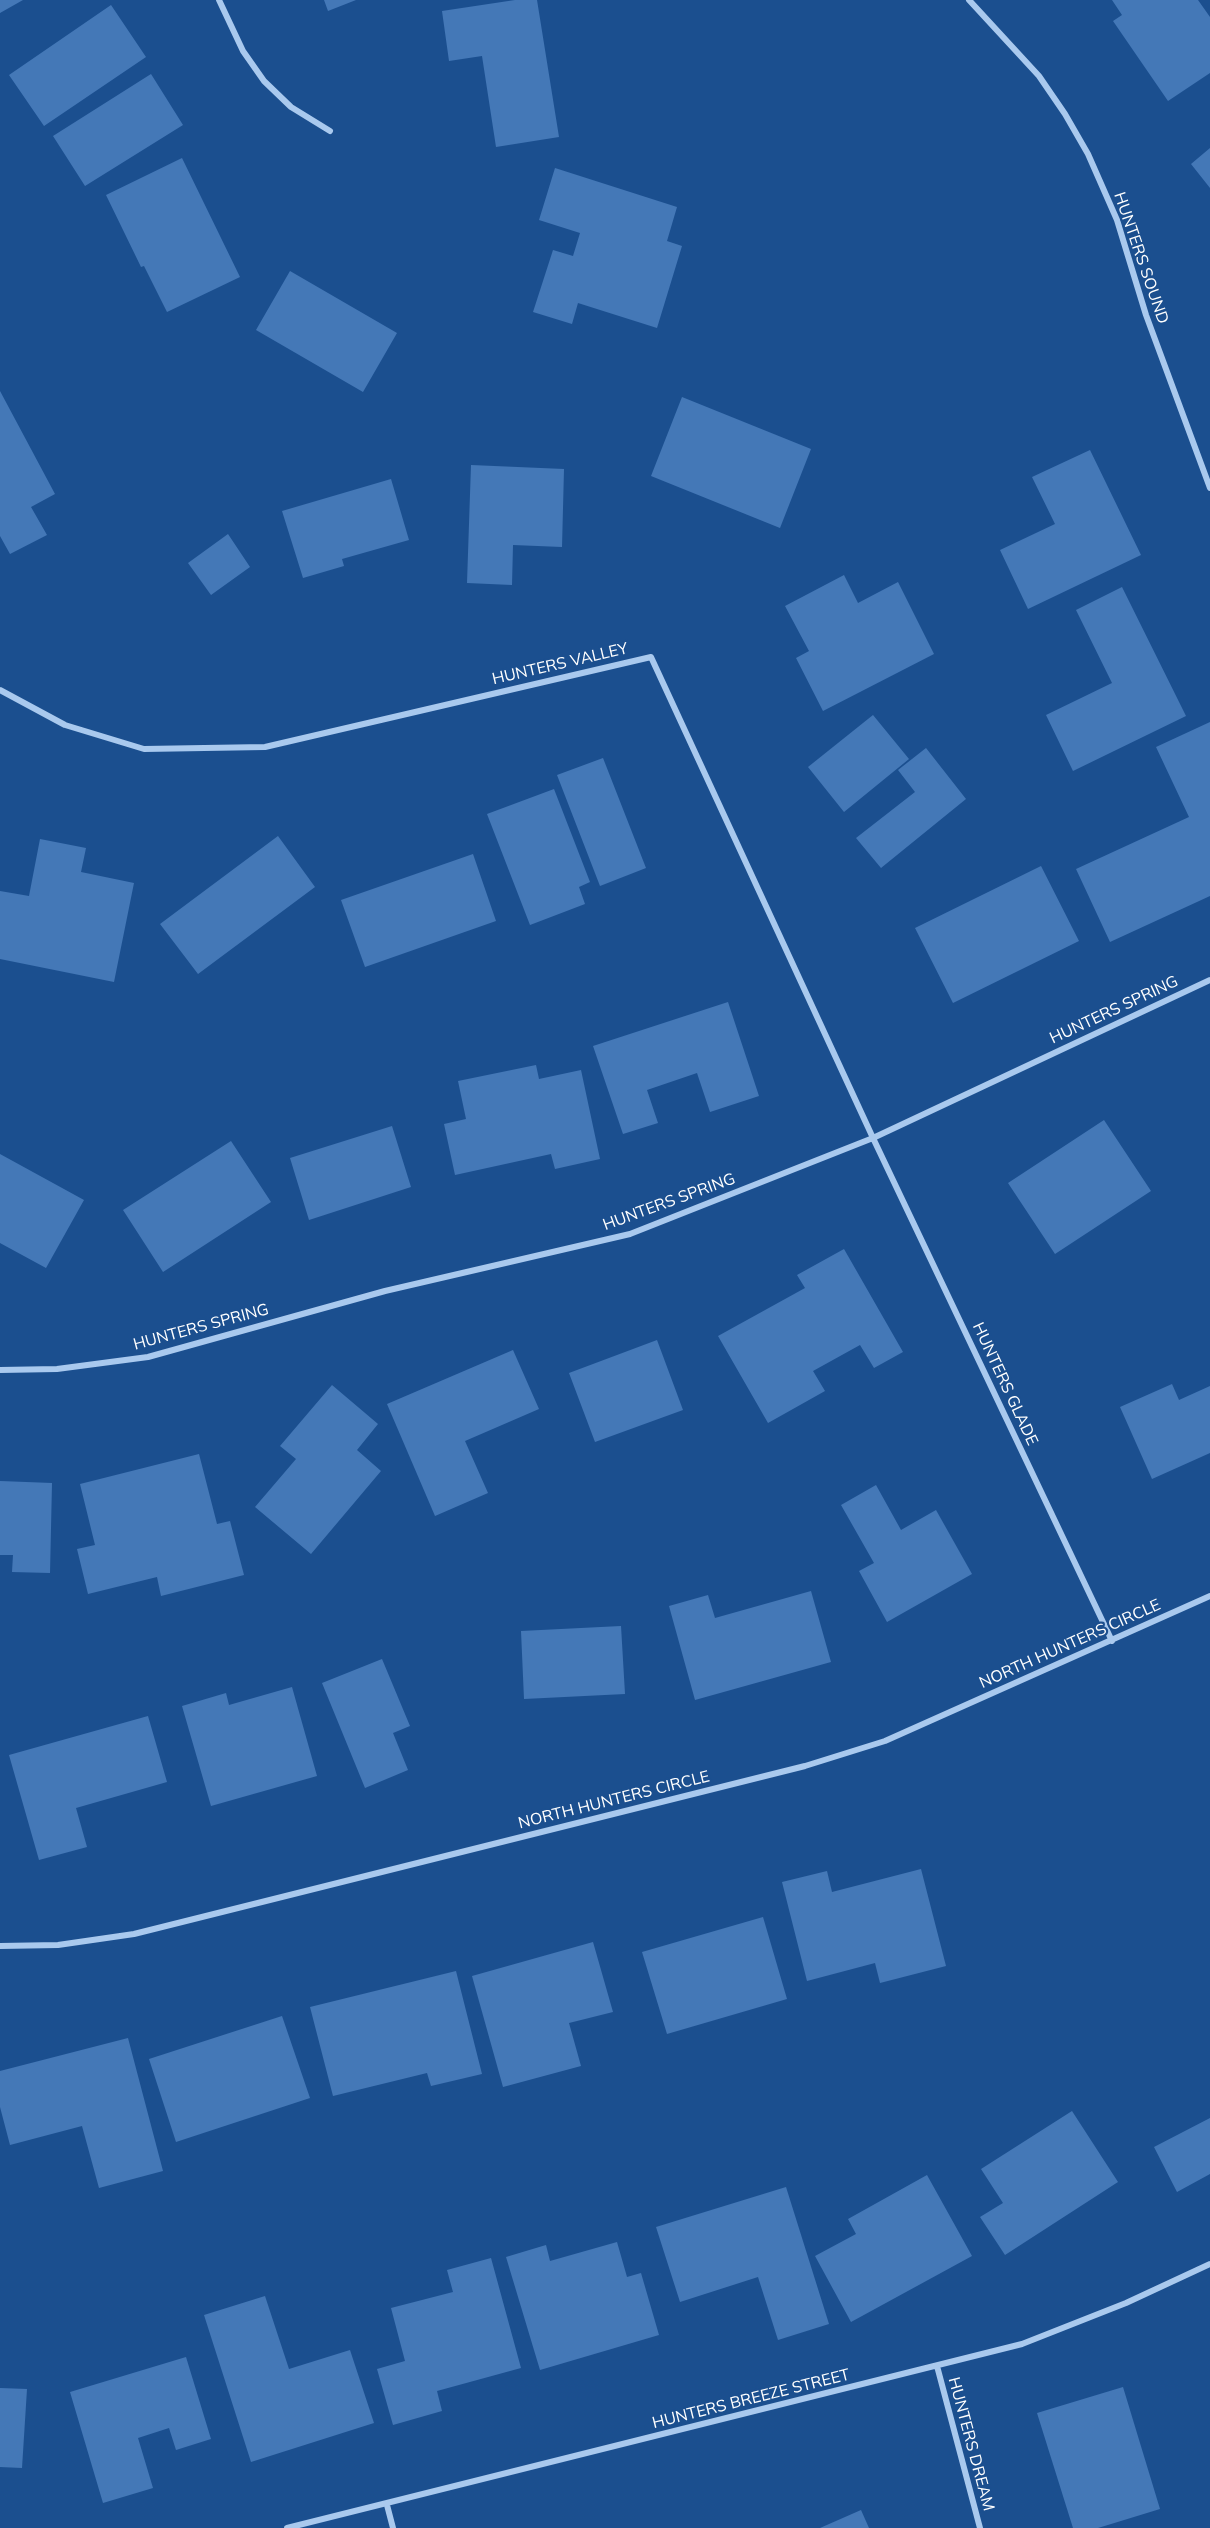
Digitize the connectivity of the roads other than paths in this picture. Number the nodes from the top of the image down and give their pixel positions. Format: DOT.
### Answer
graph roads {
  1 [pos="219,0"];
  2 [pos="969,0"];
  3 [pos="330,131"];
  4 [pos="1210,488"];
  5 [pos="0,690"];
  6 [pos="1210,980"];
  7 [pos="873,1138"];
  8 [pos="0,1370"];
  9 [pos="1210,1596"];
  10 [pos="1112,1641"];
  11 [pos="0,1947"];
  12 [pos="1210,2264"];
  13 [pos="937,2366"];
  14 [pos="387,2505"];
  15 [pos="287,2528"];
  16 [pos="393,2528"];
  17 [pos="980,2528"];
  1 -- 3 [label="street"];
  2 -- 4 [label="street, HUNTERS SOUND"];
  5 -- 7 [label="street, HUNTERS VALLEY"];
  6 -- 7 [label="street, HUNTERS SPRING"];
  7 -- 8 [label="street, HUNTERS SPRING"];
  7 -- 10 [label="street, HUNTERS GLADE"];
  9 -- 10 [label="street, NORTH HUNTERS CIRCLE"];
  10 -- 11 [label="street, NORTH HUNTERS CIRCLE"];
  12 -- 13 [label="street, HUNTERS BREEZE STREET"];
  13 -- 14 [label="street, HUNTERS BREEZE STREET"];
  13 -- 17 [label="street, HUNTERS DREAM"];
  14 -- 15 [label="street, HUNTERS BREEZE STREET"];
  14 -- 16 [label="street"];
}
